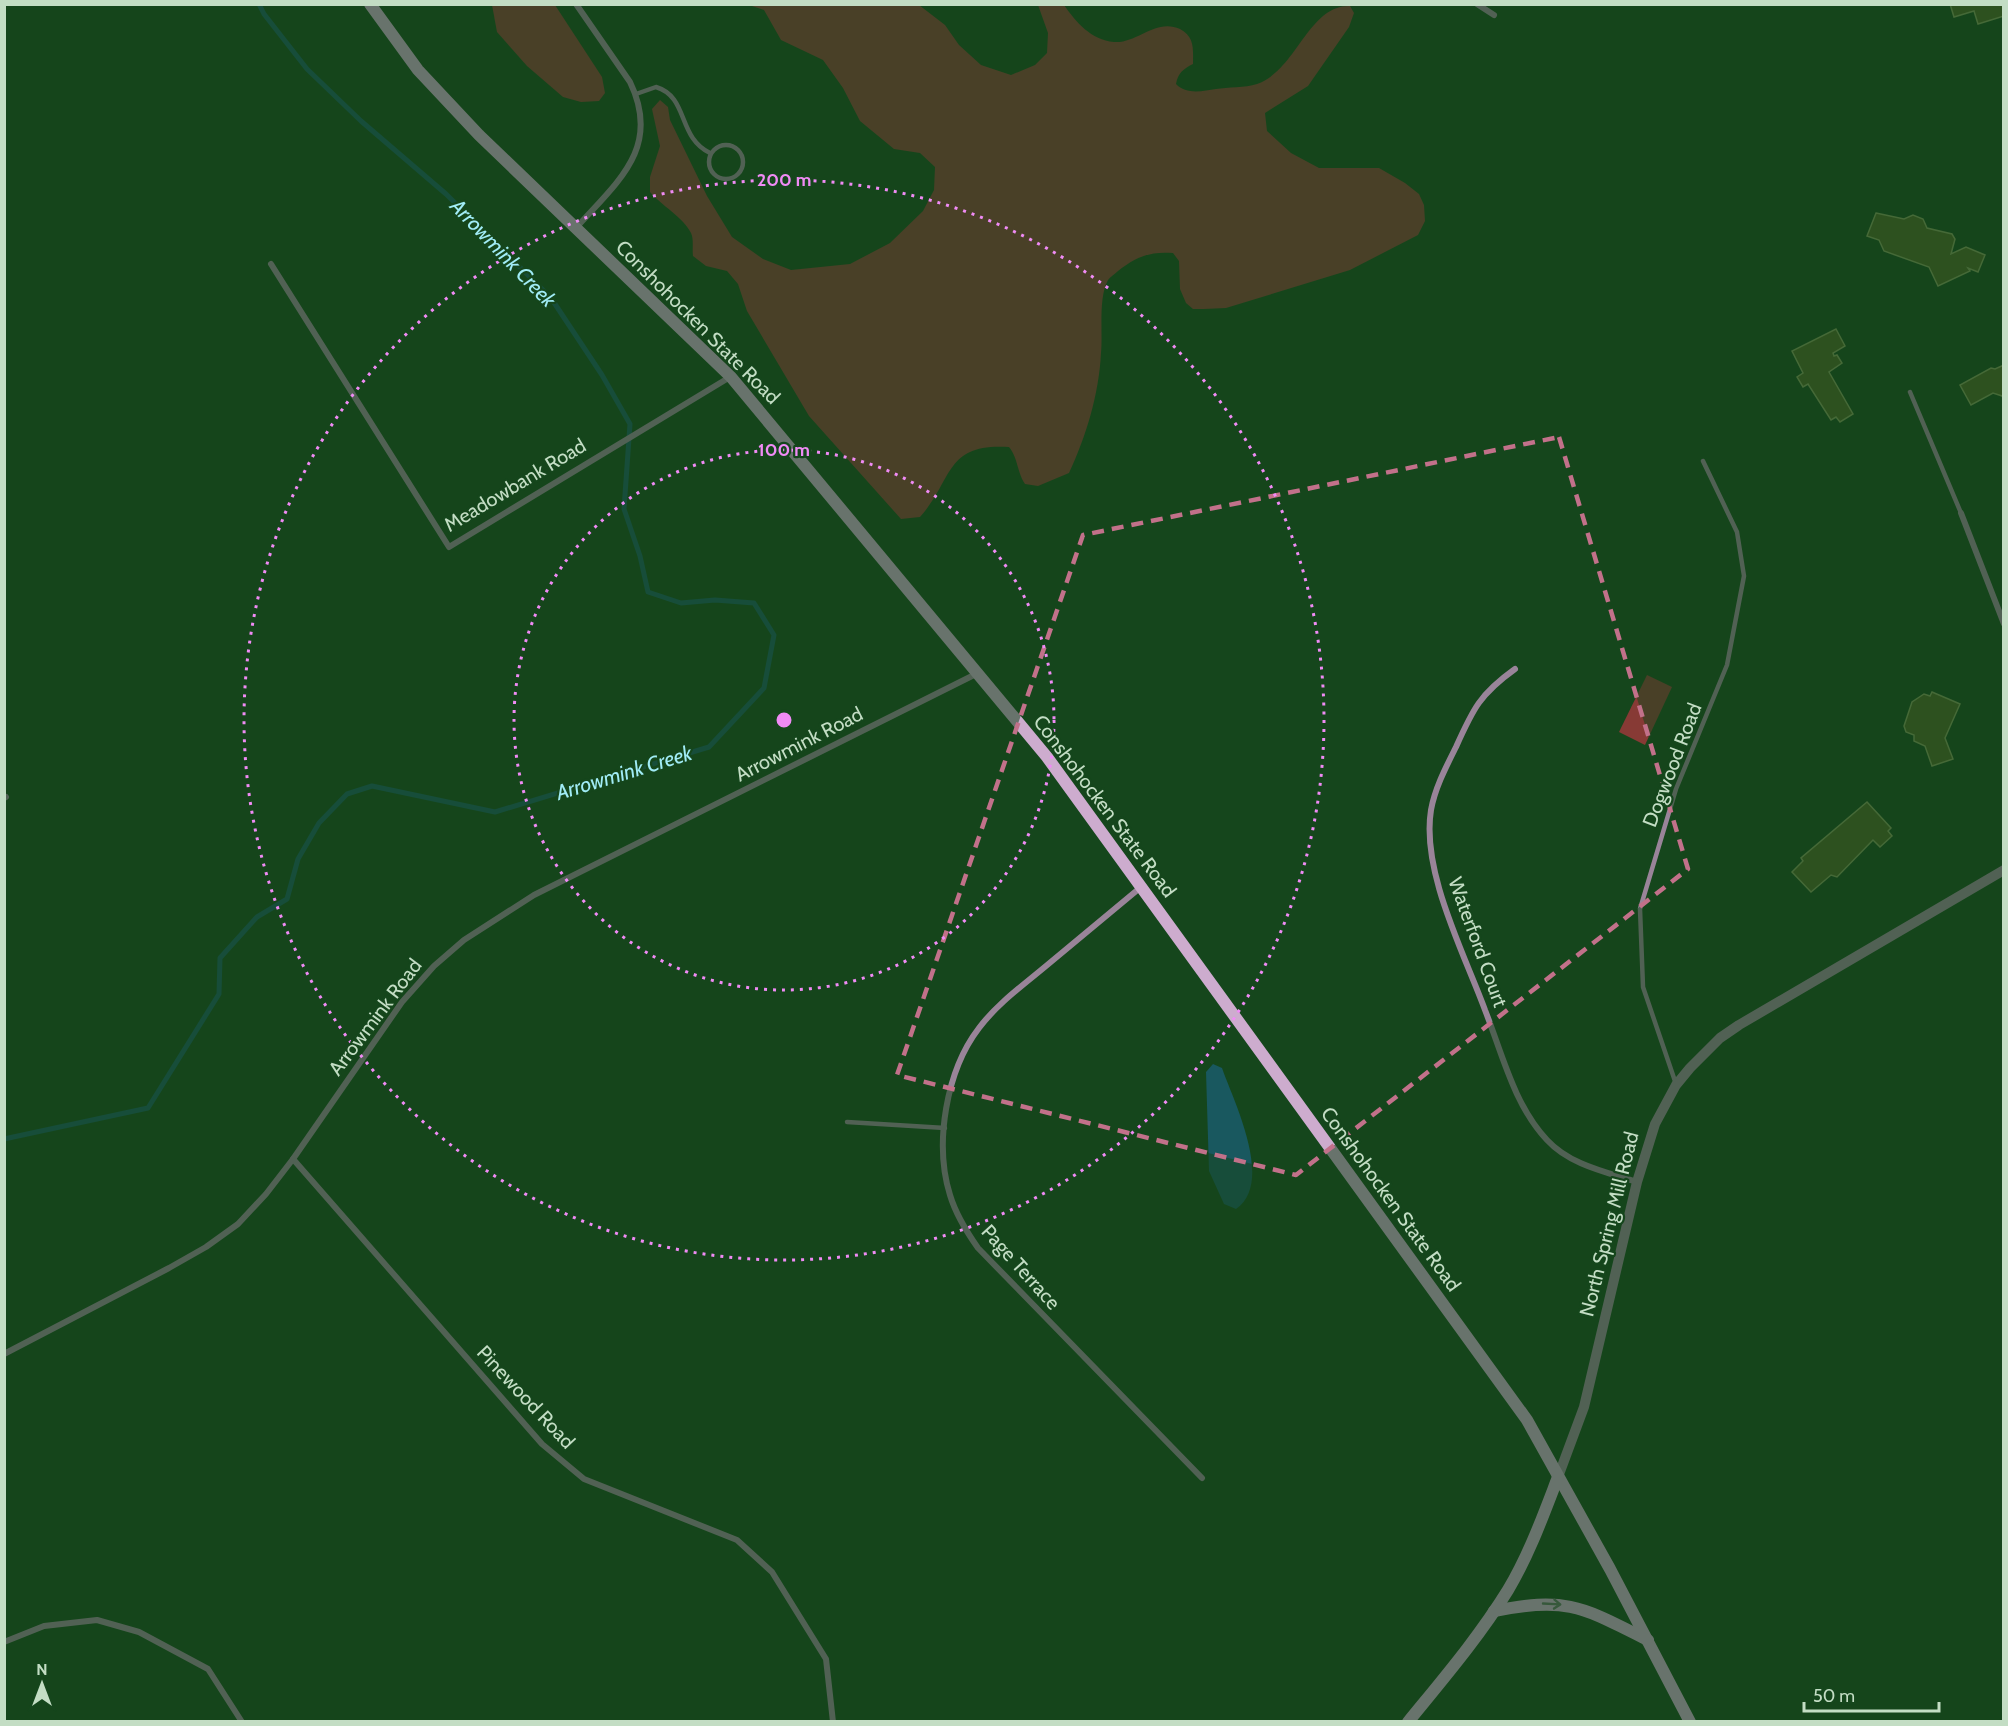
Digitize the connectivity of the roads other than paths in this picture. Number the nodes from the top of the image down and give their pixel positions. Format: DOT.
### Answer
graph roads {
  1 [pos="370,4"];
  2 [pos="576,4"];
  3 [pos="1477,4"];
  4 [pos="1494,15"];
  5 [pos="636,94"];
  6 [pos="710,153"];
  7 [pos="576,228"];
  8 [pos="271,264"];
  9 [pos="731,377"];
  10 [pos="1910,392"];
  11 [pos="1703,461"];
  12 [pos="1961,513"];
  13 [pos="2004,624"];
  14 [pos="1515,669"];
  15 [pos="978,673"];
  16 [pos="2004,870"];
  17 [pos="1142,886"];
  18 [pos="1676,1085"];
  19 [pos="847,1122"];
  20 [pos="945,1128"];
  21 [pos="293,1159"];
  22 [pos="1637,1182"];
  23 [pos="4,1354"];
  24 [pos="1558,1477"];
  25 [pos="1202,1478"];
  26 [pos="1494,1611"];
  27 [pos="1648,1640"];
  28 [pos="4,1642"];
  29 [pos="242,1722"];
  30 [pos="833,1722"];
  31 [pos="1408,1722"];
  32 [pos="1690,1722"];
  1 -- 7 [label="main road, Conshohocken State Road"];
  2 -- 5 [label="street"];
  3 -- 4 [label="street"];
  5 -- 6 [label="lane"];
  5 -- 7 [label="street"];
  6 -- 6 [label="lane"];
  7 -- 9 [label="main road, Conshohocken State Road"];
  8 -- 9 [label="street, Meadowbank Road"];
  9 -- 15 [label="main road, Conshohocken State Road"];
  10 -- 12 [label="lane"];
  11 -- 18 [label="lane, Dogwood Road"];
  12 -- 13 [label="street"];
  14 -- 22 [label="street, Waterford Court"];
  15 -- 17 [label="main road, Conshohocken State Road"];
  15 -- 21 [label="street, Arrowmink Road"];
  16 -- 18 [label="street, North Spring Mill Road"];
  17 -- 20 [label="street, Page Terrace"];
  17 -- 24 [label="main road, Conshohocken State Road"];
  18 -- 22 [label="street, North Spring Mill Road"];
  19 -- 20 [label="lane"];
  20 -- 25 [label="street, Page Terrace"];
  21 -- 23 [label="street, Arrowmink Road"];
  21 -- 30 [label="street, Pinewood Road"];
  22 -- 24 [label="street, North Spring Mill Road"];
  24 -- 26 [label="main road, North Spring Mill Road"];
  24 -- 27 [label="main road, Conshohocken State Road"];
  26 -- 27 [label="main road, one-way"];
  26 -- 31 [label="main road, North Spring Mill Road"];
  27 -- 32 [label="main road, Conshohocken State Road"];
  28 -- 29 [label="street"];
}
